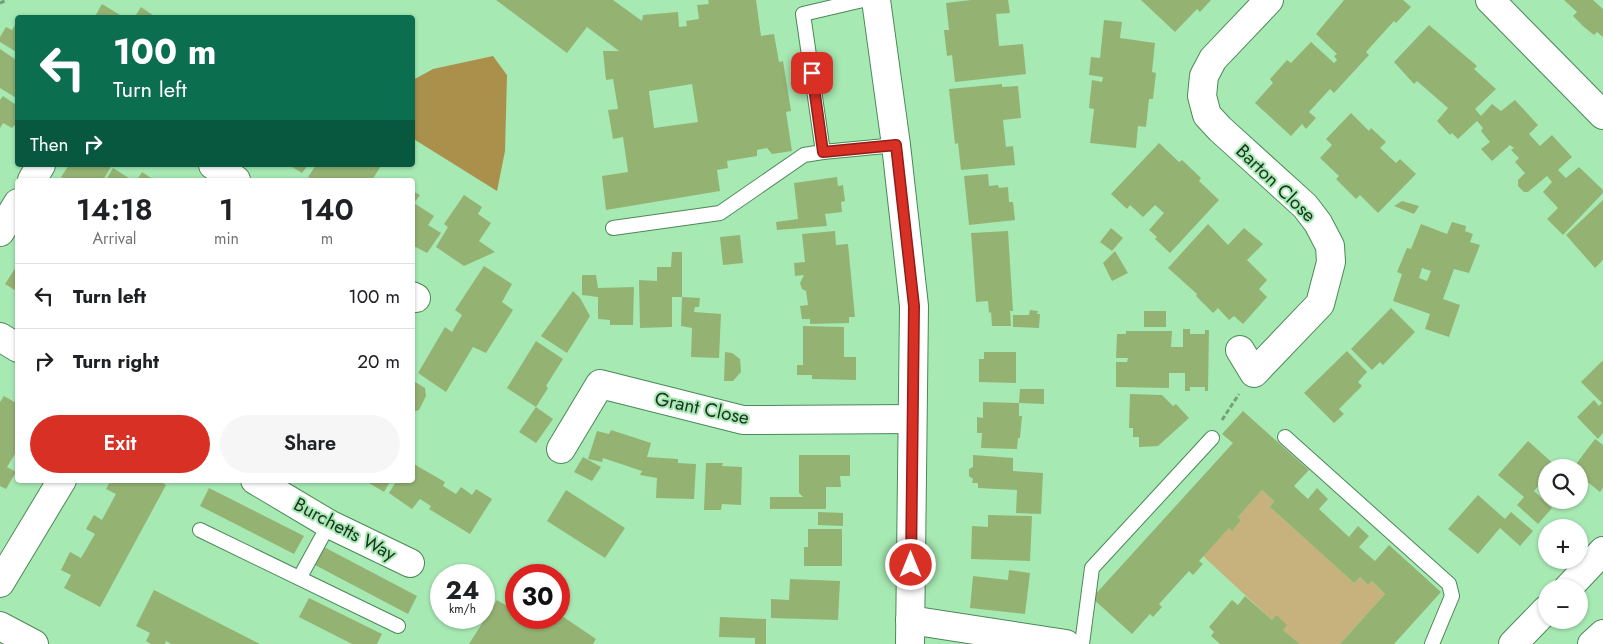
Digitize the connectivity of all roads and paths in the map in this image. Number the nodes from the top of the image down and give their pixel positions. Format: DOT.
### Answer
graph roads {
  1 [pos="7,0"];
  2 [pos="863,0"];
  3 [pos="876,0"];
  4 [pos="1269,0"];
  5 [pos="1490,0"];
  6 [pos="0,3"];
  7 [pos="1603,115"];
  8 [pos="896,145"];
  9 [pos="823,152"];
  10 [pos="40,167"];
  11 [pos="216,167"];
  12 [pos="33,178"];
  13 [pos="233,178"];
  14 [pos="15,208"];
  15 [pos="613,228"];
  16 [pos="0,232"];
  17 [pos="0,337"];
  18 [pos="15,346"];
  19 [pos="1240,350"];
  20 [pos="1254,373"];
  21 [pos="912,419"];
  22 [pos="1285,437"];
  23 [pos="1212,438"];
  24 [pos="562,449"];
  25 [pos="60,483"];
  26 [pos="260,483"];
  27 [pos="329,524"];
  28 [pos="200,530"];
  29 [pos="1603,552"];
  30 [pos="410,563"];
  31 [pos="300,577"];
  32 [pos="1577,579"];
  33 [pos="0,583"];
  34 [pos="1538,618"];
  35 [pos="0,626"];
  36 [pos="398,626"];
  37 [pos="910,632"];
  38 [pos="1603,634"];
  39 [pos="34,644"];
  40 [pos="1066,644"];
  41 [pos="1082,644"];
  42 [pos="1432,644"];
  43 [pos="1513,644"];
  44 [pos="1592,644"];
  1 -- 6 [label="path"];
  2 -- 9 [label="lane"];
  3 -- 8 [label="street"];
  4 -- 20 [label="street, Barton Close"];
  5 -- 7 [label="street"];
  8 -- 9 [label="lane"];
  8 -- 21 [label="street"];
  9 -- 15 [label="lane"];
  10 -- 12 [label="street"];
  11 -- 13 [label="street"];
  14 -- 16 [label="street"];
  17 -- 18 [label="street"];
  19 -- 20 [label="street"];
  20 -- 23 [label="path"];
  21 -- 24 [label="street, Grant Close"];
  21 -- 37 [label="street"];
  22 -- 42 [label="lane"];
  23 -- 41 [label="lane"];
  25 -- 33 [label="street"];
  26 -- 27 [label="street, Burchetts Way"];
  27 -- 30 [label="street, Burchetts Way"];
  27 -- 31 [label="lane"];
  28 -- 31 [label="lane"];
  29 -- 32 [label="street"];
  31 -- 36 [label="lane"];
  34 -- 43 [label="street"];
  35 -- 39 [label="street"];
  37 -- 40 [label="street"];
  38 -- 44 [label="street"];
}
